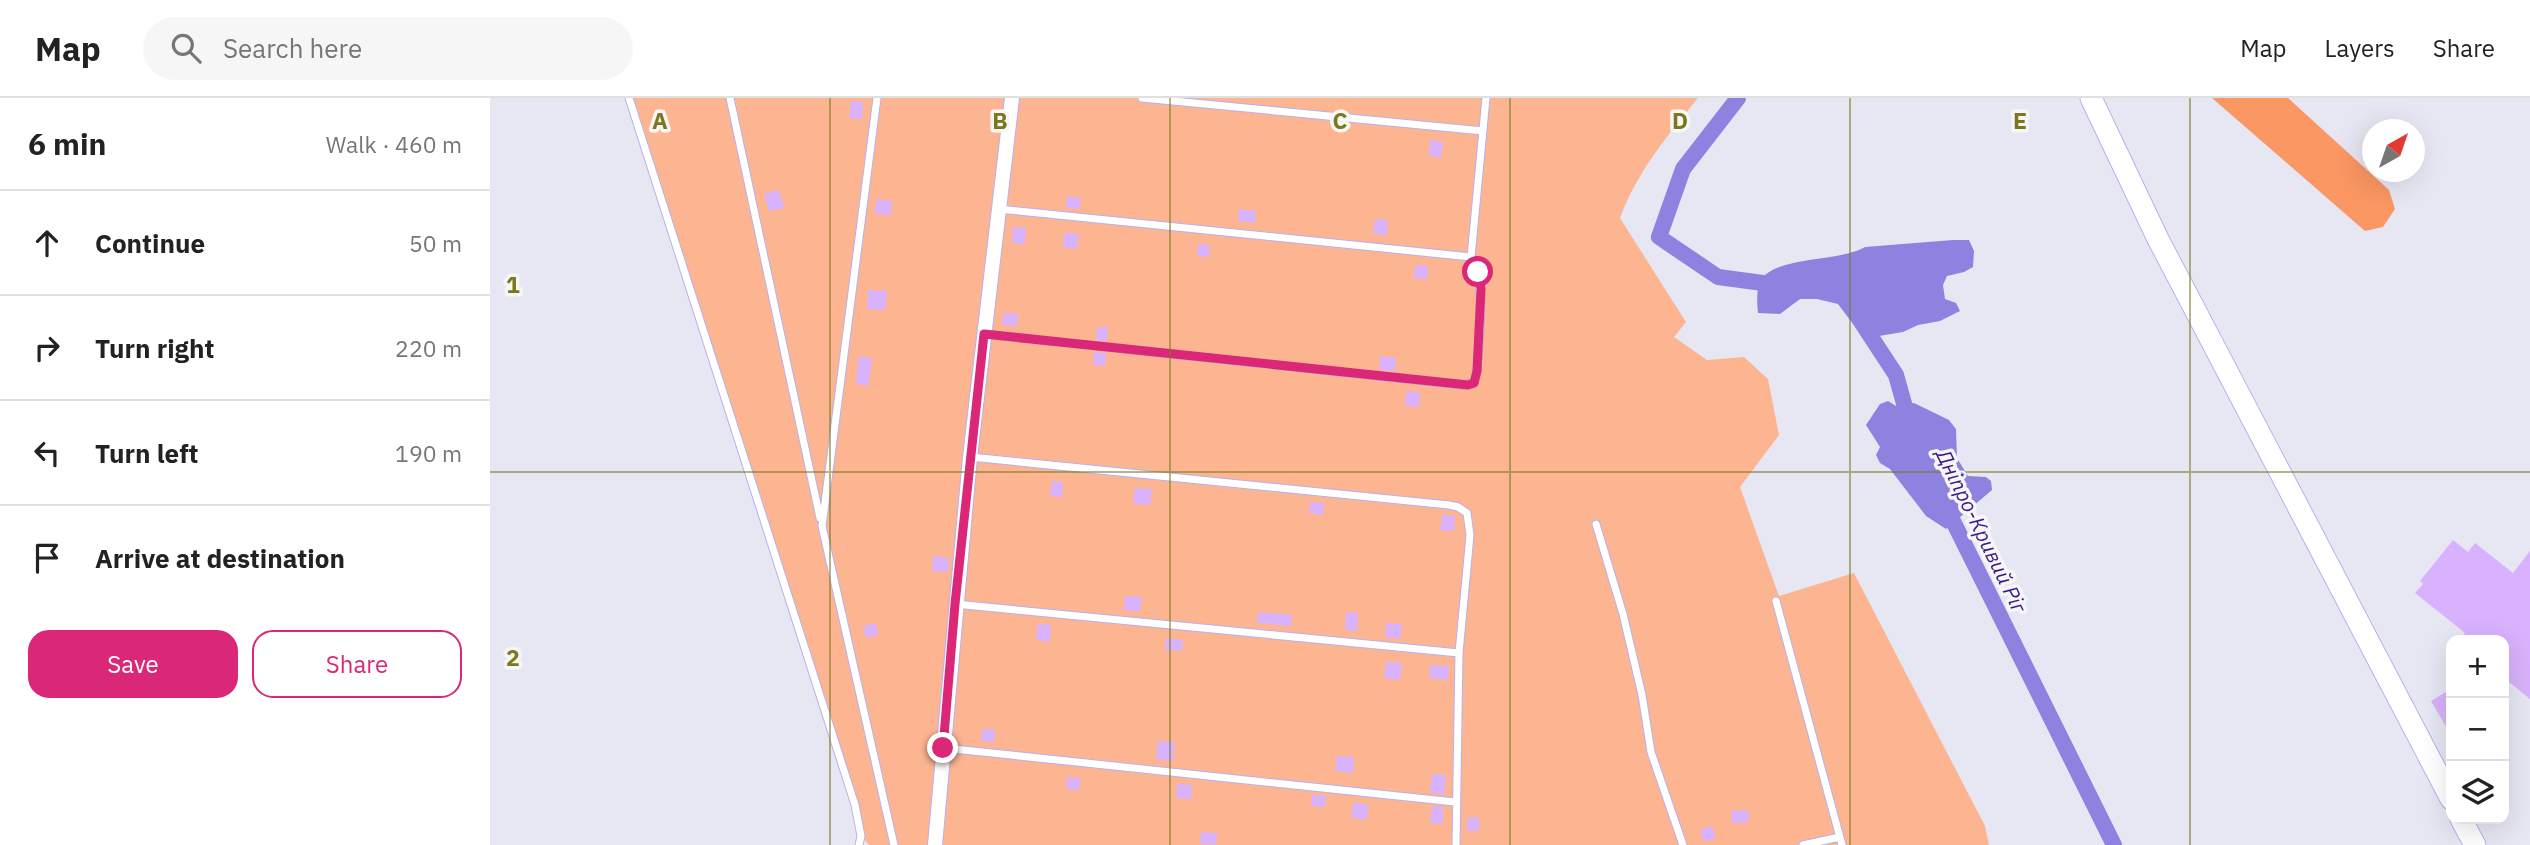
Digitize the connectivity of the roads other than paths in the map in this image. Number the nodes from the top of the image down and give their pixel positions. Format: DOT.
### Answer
graph roads {
  1 [pos="629,98"];
  2 [pos="730,98"];
  3 [pos="877,98"];
  4 [pos="1012,98"];
  5 [pos="1142,98"];
  6 [pos="1486,98"];
  7 [pos="2091,98"];
  8 [pos="1483,131"];
  9 [pos="998,209"];
  10 [pos="1471,257"];
  11 [pos="984,334"];
  12 [pos="970,457"];
  13 [pos="1596,524"];
  14 [pos="822,526"];
  15 [pos="1776,601"];
  16 [pos="955,604"];
  17 [pos="1460,653"];
  18 [pos="943,748"];
  19 [pos="2446,789"];
  20 [pos="1455,802"];
  21 [pos="2464,824"];
  22 [pos="1841,841"];
  23 [pos="859,845"];
  24 [pos="894,845"];
  25 [pos="935,845"];
  26 [pos="1455,845"];
  27 [pos="1683,845"];
  28 [pos="1803,845"];
  29 [pos="2475,845"];
  1 -- 23 [label="lane"];
  2 -- 14 [label="lane"];
  3 -- 14 [label="lane"];
  4 -- 9 [label="street"];
  5 -- 8 [label="lane"];
  6 -- 8 [label="lane"];
  7 -- 19 [label="main road"];
  8 -- 10 [label="lane"];
  9 -- 10 [label="lane"];
  9 -- 11 [label="street"];
  10 -- 11 [label="lane"];
  11 -- 12 [label="street"];
  12 -- 16 [label="street"];
  12 -- 17 [label="lane"];
  13 -- 27 [label="lane"];
  14 -- 24 [label="lane"];
  15 -- 22 [label="lane"];
  16 -- 17 [label="lane"];
  16 -- 18 [label="street"];
  17 -- 20 [label="lane"];
  18 -- 20 [label="lane"];
  18 -- 25 [label="street"];
  20 -- 26 [label="lane"];
  21 -- 29 [label="main road"];
  22 -- 28 [label="lane"];
}
